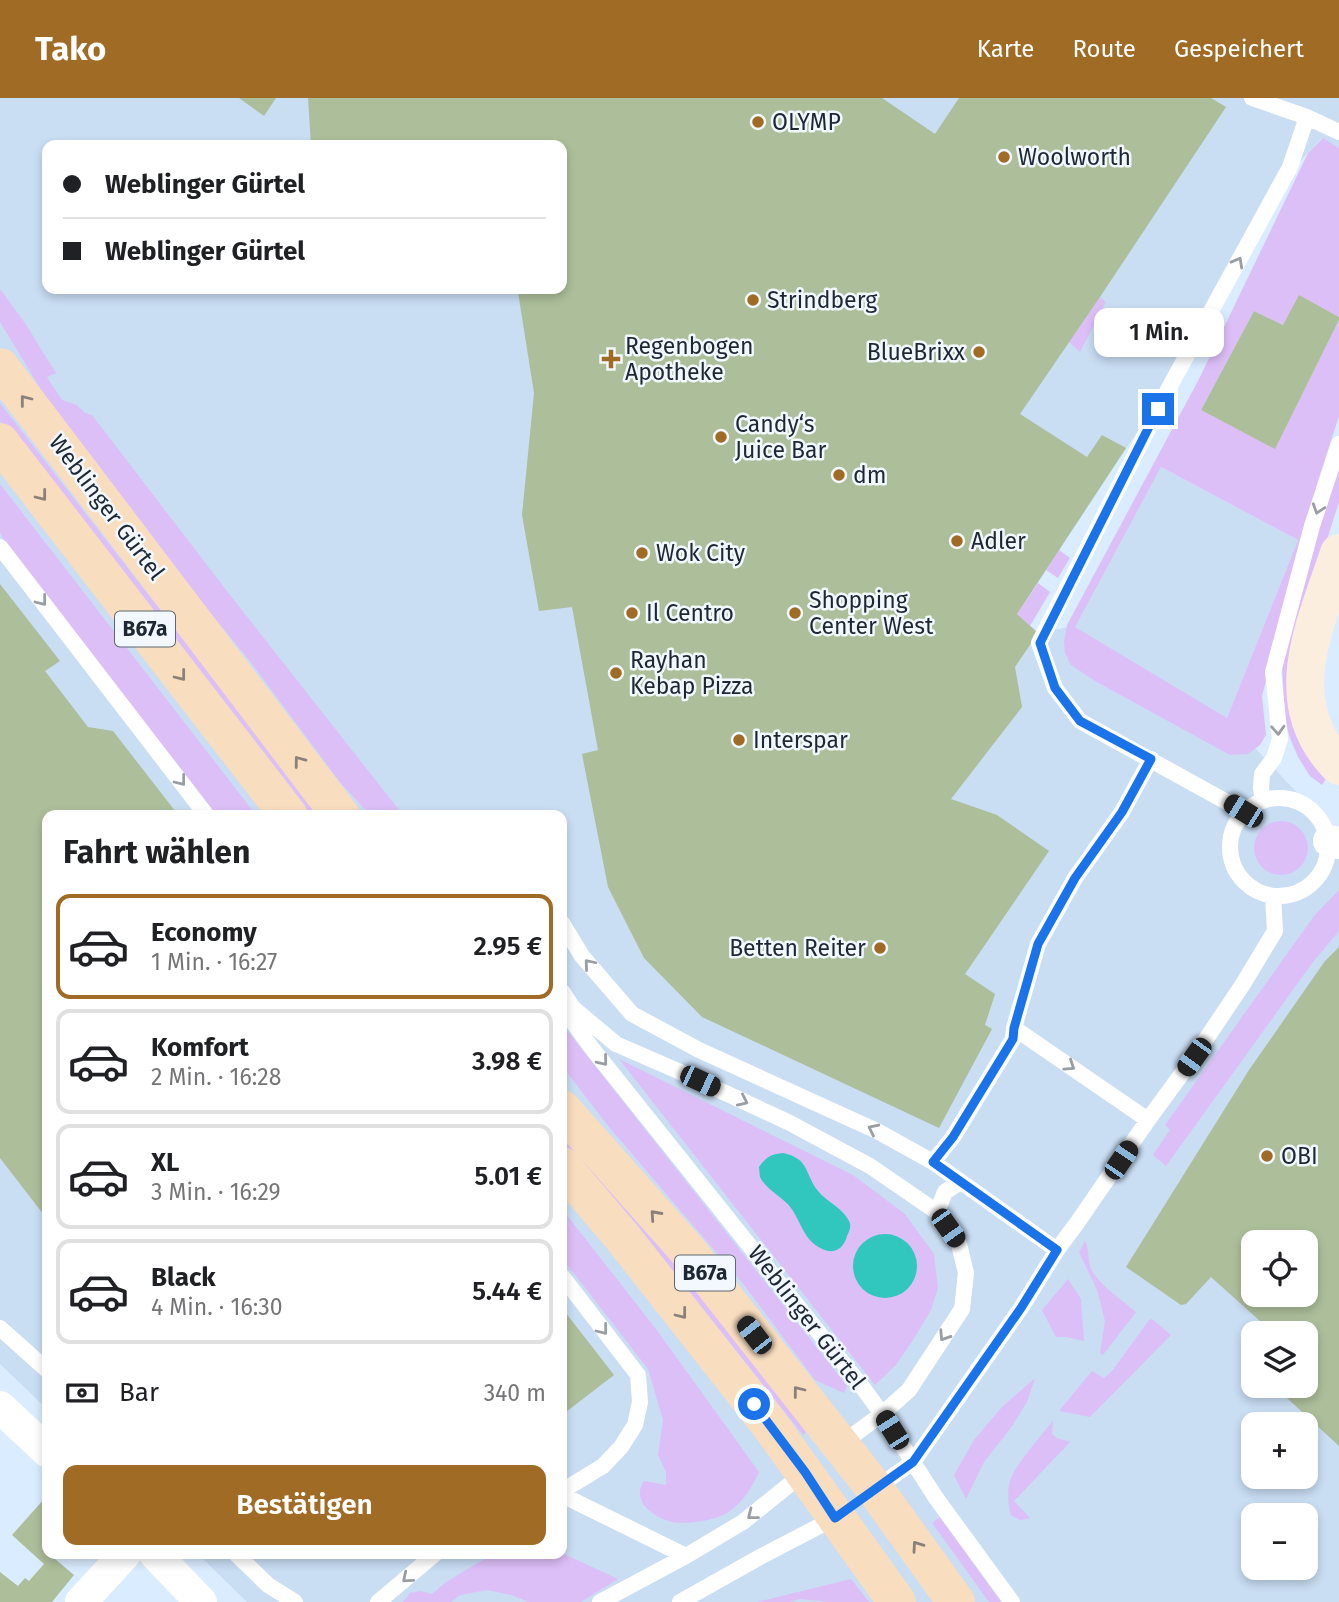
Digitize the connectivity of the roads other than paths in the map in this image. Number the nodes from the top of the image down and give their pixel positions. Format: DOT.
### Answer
graph roads {
  1 [pos="1252,98"];
  2 [pos="1307,117"];
  3 [pos="1339,132"];
  4 [pos="0,367"];
  5 [pos="0,442"];
  6 [pos="1339,444"];
  7 [pos="0,547"];
  8 [pos="1339,553"];
  9 [pos="1151,759"];
  10 [pos="1339,766"];
  11 [pos="1263,801"];
  12 [pos="202,810"];
  13 [pos="284,810"];
  14 [pos="336,810"];
  15 [pos="1243,811"];
  16 [pos="1334,842"];
  17 [pos="1273,896"];
  18 [pos="567,931"];
  19 [pos="567,999"];
  20 [pos="567,1014"];
  21 [pos="1014,1028"];
  22 [pos="567,1115"];
  23 [pos="1148,1120"];
  24 [pos="933,1162"];
  25 [pos="567,1172"];
  26 [pos="960,1182"];
  27 [pos="937,1212"];
  28 [pos="1057,1250"];
  29 [pos="567,1283"];
  30 [pos="0,1328"];
  31 [pos="42,1366"];
  32 [pos="0,1408"];
  33 [pos="883,1414"];
  34 [pos="840,1445"];
  35 [pos="42,1446"];
  36 [pos="913,1462"];
  37 [pos="805,1472"];
  38 [pos="875,1489"];
  39 [pos="567,1490"];
  40 [pos="567,1496"];
  41 [pos="835,1518"];
  42 [pos="686,1556"];
  43 [pos="120,1559"];
  44 [pos="160,1559"];
  45 [pos="241,1559"];
  46 [pos="430,1559"];
  47 [pos="81,1602"];
  48 [pos="201,1602"];
  49 [pos="295,1602"];
  50 [pos="378,1602"];
  51 [pos="600,1602"];
  52 [pos="680,1602"];
  53 [pos="897,1602"];
  54 [pos="956,1602"];
  55 [pos="1012,1602"];
  1 -- 2 [label="lane"];
  2 -- 3 [label="lane"];
  9 -- 2 [label="lane, one-way"];
  14 -- 4 [label="main road, Weblinger Gürtel / B67a, one-way"];
  5 -- 13 [label="main road, Weblinger Gürtel / B67a, one-way"];
  6 -- 11 [label="lane, one-way"];
  7 -- 12 [label="lane, one-way"];
  8 -- 10 [label="main road"];
  9 -- 15 [label="lane"];
  9 -- 21 [label="lane"];
  11 -- 15 [label="lane"];
  11 -- 16 [label="lane"];
  15 -- 17 [label="lane"];
  16 -- 17 [label="lane"];
  17 -- 23 [label="lane"];
  24 -- 18 [label="lane, one-way"];
  19 -- 27 [label="lane, one-way"];
  20 -- 33 [label="lane, Weblinger Gürtel, one-way"];
  21 -- 23 [label="lane, one-way"];
  21 -- 24 [label="lane"];
  34 -- 22 [label="main road, B67a, one-way"];
  23 -- 28 [label="lane"];
  24 -- 26 [label="lane"];
  25 -- 37 [label="main road, B67a, one-way"];
  26 -- 27 [label="lane"];
  26 -- 28 [label="lane"];
  27 -- 33 [label="lane, one-way"];
  28 -- 36 [label="lane"];
  29 -- 39 [label="lane, one-way"];
  30 -- 31 [label="lane"];
  32 -- 35 [label="street"];
  33 -- 34 [label="lane"];
  33 -- 36 [label="lane, Weblinger Gürtel"];
  34 -- 37 [label="main road"];
  34 -- 38 [label="main road, B67a"];
  36 -- 38 [label="lane"];
  36 -- 55 [label="lane, Weblinger Gürtel"];
  37 -- 41 [label="main road, B67a"];
  37 -- 42 [label="lane, one-way"];
  38 -- 41 [label="main road"];
  54 -- 38 [label="main road, B67a, one-way"];
  40 -- 42 [label="lane"];
  41 -- 52 [label="lane"];
  41 -- 53 [label="main road, B67a"];
  42 -- 51 [label="lane"];
  43 -- 47 [label="street"];
  44 -- 48 [label="street"];
  45 -- 49 [label="lane"];
  46 -- 50 [label="lane, one-way"];
}
